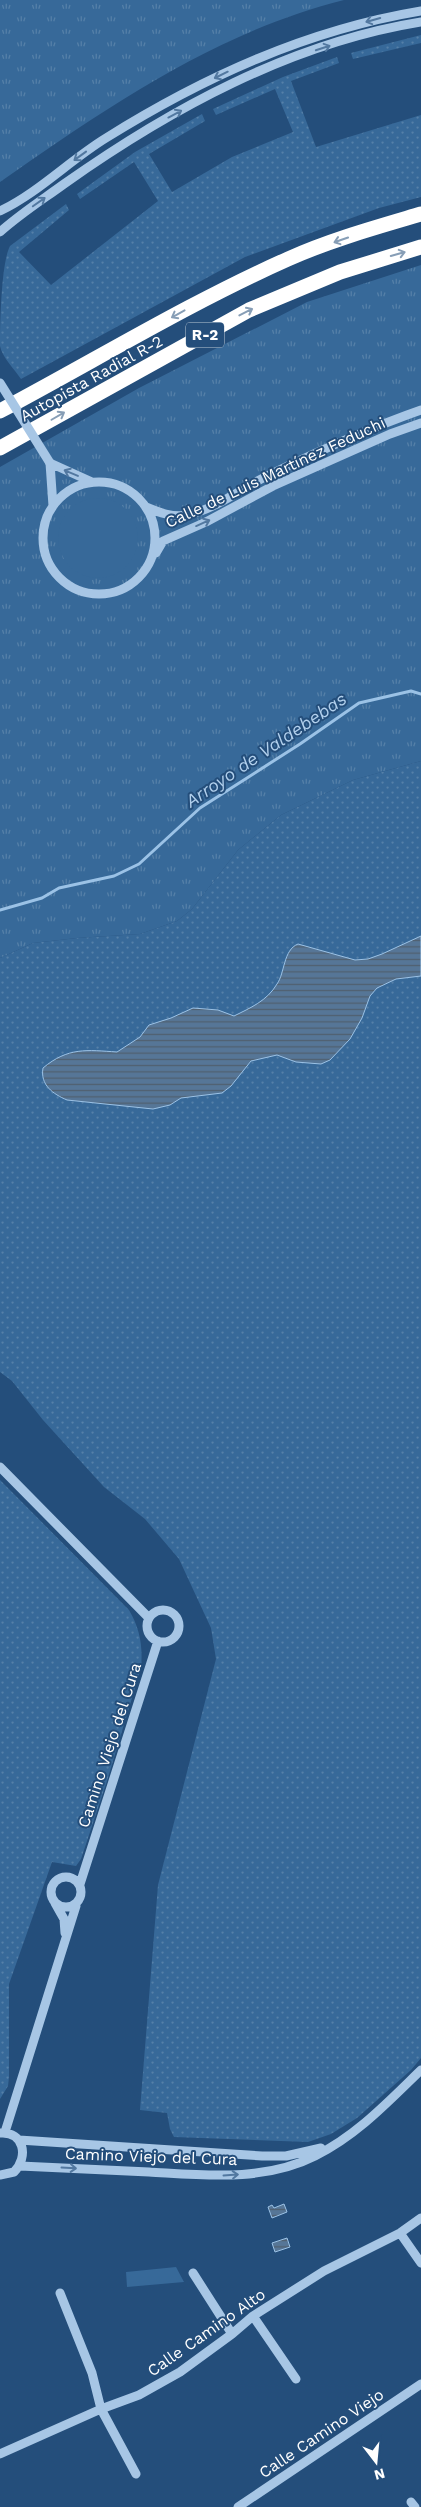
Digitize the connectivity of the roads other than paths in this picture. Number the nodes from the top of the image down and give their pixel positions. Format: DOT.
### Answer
graph roads {
  1 [pos="421,11"];
  2 [pos="421,22"];
  3 [pos="0,211"];
  4 [pos="421,214"];
  5 [pos="0,232"];
  6 [pos="421,248"];
  7 [pos="0,383"];
  8 [pos="421,410"];
  9 [pos="0,411"];
  10 [pos="421,423"];
  11 [pos="0,448"];
  12 [pos="50,463"];
  13 [pos="92,482"];
  14 [pos="53,506"];
  15 [pos="146,507"];
  16 [pos="151,560"];
  17 [pos="0,1467"];
  18 [pos="148,1618"];
  19 [pos="158,1641"];
  20 [pos="88,1858"];
  21 [pos="71,1877"];
  22 [pos="80,1884"];
  23 [pos="55,1903"];
  24 [pos="76,1906"];
  25 [pos="66,1936"];
  26 [pos="421,2070"];
  27 [pos="3,2133"];
  28 [pos="19,2140"];
  29 [pos="336,2143"];
  30 [pos="20,2166"];
  31 [pos="0,2175"];
  32 [pos="421,2218"];
  33 [pos="400,2233"];
  34 [pos="421,2263"];
  35 [pos="192,2273"];
  36 [pos="60,2293"];
  37 [pos="253,2316"];
  38 [pos="232,2334"];
  39 [pos="296,2379"];
  40 [pos="421,2384"];
  41 [pos="101,2409"];
  42 [pos="0,2454"];
  43 [pos="136,2474"];
  44 [pos="238,2507"];
  1 -- 3 [label="street, one-way"];
  5 -- 2 [label="street, one-way"];
  4 -- 9 [label="highway, Autopista Radial R-2 / R-2, one-way"];
  11 -- 6 [label="highway, Autopista Radial R-2 / R-2, one-way"];
  7 -- 12 [label="street, bridge"];
  8 -- 15 [label="street, Calle de Luis Martínez Feduchi"];
  16 -- 10 [label="street, Calle de Luis Martínez Feduchi, one-way"];
  13 -- 12 [label="street, one-way"];
  12 -- 14 [label="street"];
  13 -- 14 [label="street"];
  13 -- 15 [label="street"];
  14 -- 16 [label="street"];
  15 -- 16 [label="street"];
  17 -- 18 [label="street"];
  18 -- 19 [label="street"];
  18 -- 19 [label="street"];
  19 -- 20 [label="street, Camino Viejo del Cura"];
  20 -- 21 [label="street, Camino Viejo del Cura"];
  20 -- 22 [label="street, Camino Viejo del Cura"];
  21 -- 22 [label="street"];
  21 -- 23 [label="street"];
  22 -- 24 [label="street"];
  23 -- 24 [label="street"];
  23 -- 25 [label="street"];
  24 -- 25 [label="street"];
  25 -- 27 [label="street"];
  26 -- 29 [label="street, Camino Viejo del Cura"];
  27 -- 28 [label="street"];
  28 -- 29 [label="street, Camino Viejo del Cura"];
  28 -- 30 [label="street"];
  30 -- 29 [label="street, Camino Viejo del Cura, one-way"];
  30 -- 31 [label="street"];
  32 -- 33 [label="street, Calle Camino Alto"];
  33 -- 34 [label="street"];
  33 -- 37 [label="street, Calle Camino Alto"];
  35 -- 38 [label="street"];
  36 -- 41 [label="street"];
  37 -- 38 [label="street, Calle Camino Alto"];
  37 -- 39 [label="street"];
  38 -- 41 [label="street, Calle Camino Alto"];
  40 -- 44 [label="street, Calle Camino Viejo"];
  41 -- 42 [label="street, Calle Camino Alto"];
  41 -- 43 [label="street"];
}
